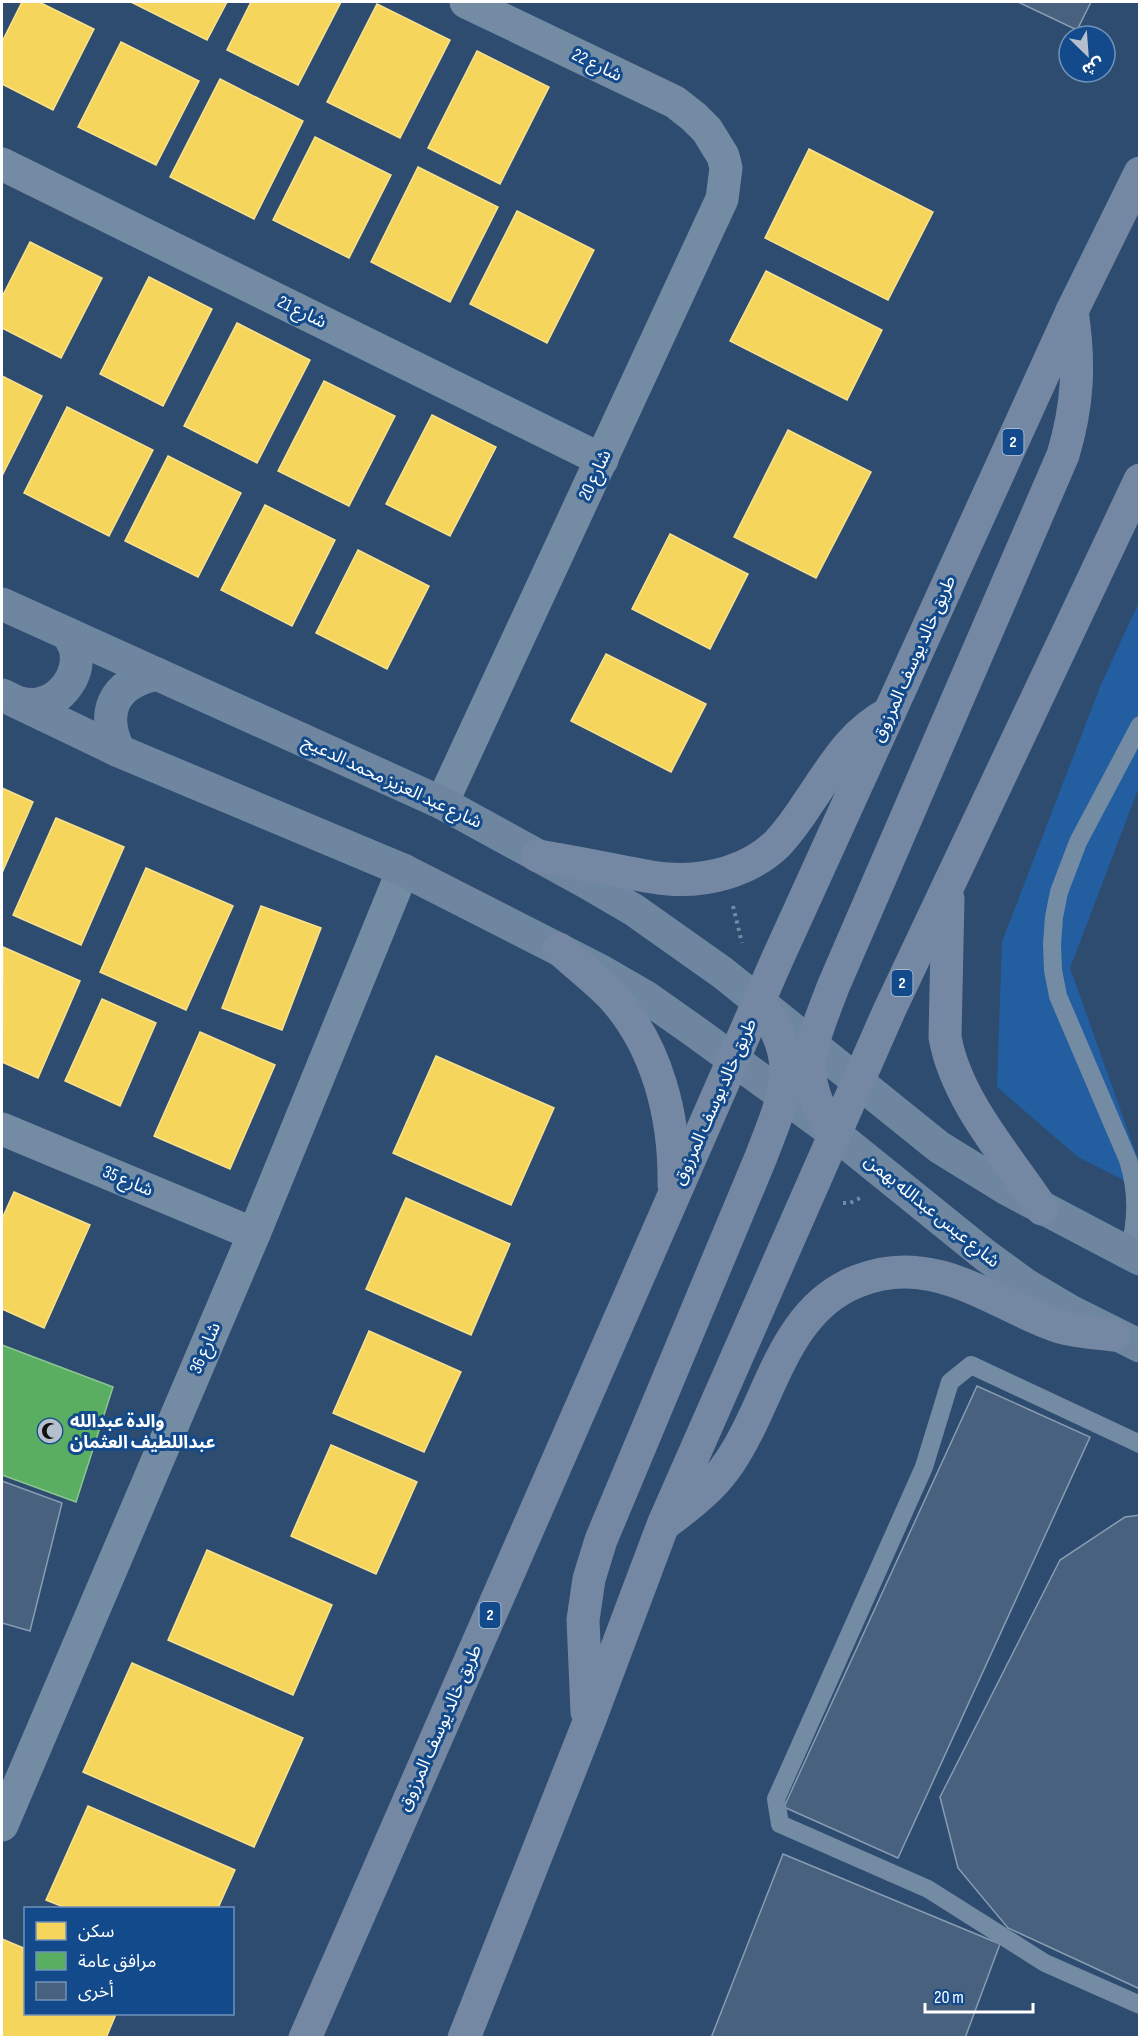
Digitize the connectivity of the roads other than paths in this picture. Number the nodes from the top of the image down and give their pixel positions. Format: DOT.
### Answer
graph roads {
  1 [pos="466,2"];
  2 [pos="717,143"];
  3 [pos="2,164"];
  4 [pos="1140,173"];
  5 [pos="1072,311"];
  6 [pos="602,460"];
  7 [pos="1140,480"];
  8 [pos="2,604"];
  9 [pos="68,634"];
  10 [pos="158,674"];
  11 [pos="10,699"];
  12 [pos="890,712"];
  13 [pos="1140,725"];
  14 [pos="119,751"];
  15 [pos="442,803"];
  16 [pos="538,856"];
  17 [pos="403,870"];
  18 [pos="948,885"];
  19 [pos="559,949"];
  20 [pos="759,1003"];
  21 [pos="811,1046"];
  22 [pos="734,1059"];
  23 [pos="857,1082"];
  24 [pos="784,1096"];
  25 [pos="2,1129"];
  26 [pos="834,1132"];
  27 [pos="674,1193"];
  28 [pos="1042,1209"];
  29 [pos="254,1234"];
  30 [pos="1134,1256"];
  31 [pos="1127,1341"];
  32 [pos="1140,1444"];
  33 [pos="663,1525"];
  34 [pos="587,1726"];
  35 [pos="2,1825"];
  36 [pos="1140,2005"];
  37 [pos="305,2037"];
  38 [pos="464,2037"];
  1 -- 2 [label="street, شارع 22"];
  2 -- 6 [label="street, شارع 20"];
  3 -- 6 [label="street, شارع 21"];
  4 -- 5 [label="main road, طريق خالد يوسف المرزوق / 2"];
  5 -- 12 [label="main road, طريق خالد يوسف المرزوق / 2"];
  5 -- 21 [label="main road"];
  6 -- 15 [label="street, شارع 20"];
  7 -- 18 [label="main road, 2"];
  8 -- 9 [label="street, شارع عبد العزيز محمد الدعيج"];
  9 -- 10 [label="street, شارع عبد العزيز محمد الدعيج"];
  9 -- 11 [label="street"];
  10 -- 14 [label="street"];
  10 -- 15 [label="street, شارع عبد العزيز محمد الدعيج"];
  11 -- 14 [label="street"];
  12 -- 16 [label="main road"];
  12 -- 20 [label="main road, طريق خالد يوسف المرزوق / 2"];
  13 -- 30 [label="lane"];
  14 -- 17 [label="street"];
  15 -- 16 [label="street, شارع عبد العزيز محمد الدعيج"];
  16 -- 20 [label="street, شارع عبد العزيز محمد الدعيج"];
  17 -- 19 [label="street"];
  17 -- 29 [label="street, شارع 36"];
  18 -- 23 [label="main road, 2"];
  18 -- 28 [label="main road"];
  19 -- 22 [label="street"];
  19 -- 27 [label="main road"];
  20 -- 21 [label="street"];
  20 -- 22 [label="main road, طريق خالد يوسف المرزوق / 2"];
  20 -- 24 [label="main road"];
  21 -- 23 [label="street"];
  21 -- 26 [label="main road"];
  22 -- 24 [label="street, شارع عيس عبدالله بهمن"];
  22 -- 27 [label="main road, طريق خالد يوسف المرزوق / 2"];
  23 -- 26 [label="main road, 2"];
  23 -- 28 [label="street"];
  24 -- 26 [label="street, شارع عيس عبدالله بهمن"];
  24 -- 34 [label="main road"];
  25 -- 29 [label="street, شارع 35"];
  26 -- 31 [label="street, شارع عيس عبدالله بهمن"];
  26 -- 33 [label="main road, 2"];
  27 -- 37 [label="main road, طريق خالد يوسف المرزوق / 2"];
  28 -- 30 [label="street"];
  29 -- 35 [label="street, شارع 36"];
  31 -- 33 [label="main road"];
  32 -- 36 [label="lane"];
  33 -- 34 [label="main road, 2"];
  34 -- 38 [label="main road, 2"];
}
